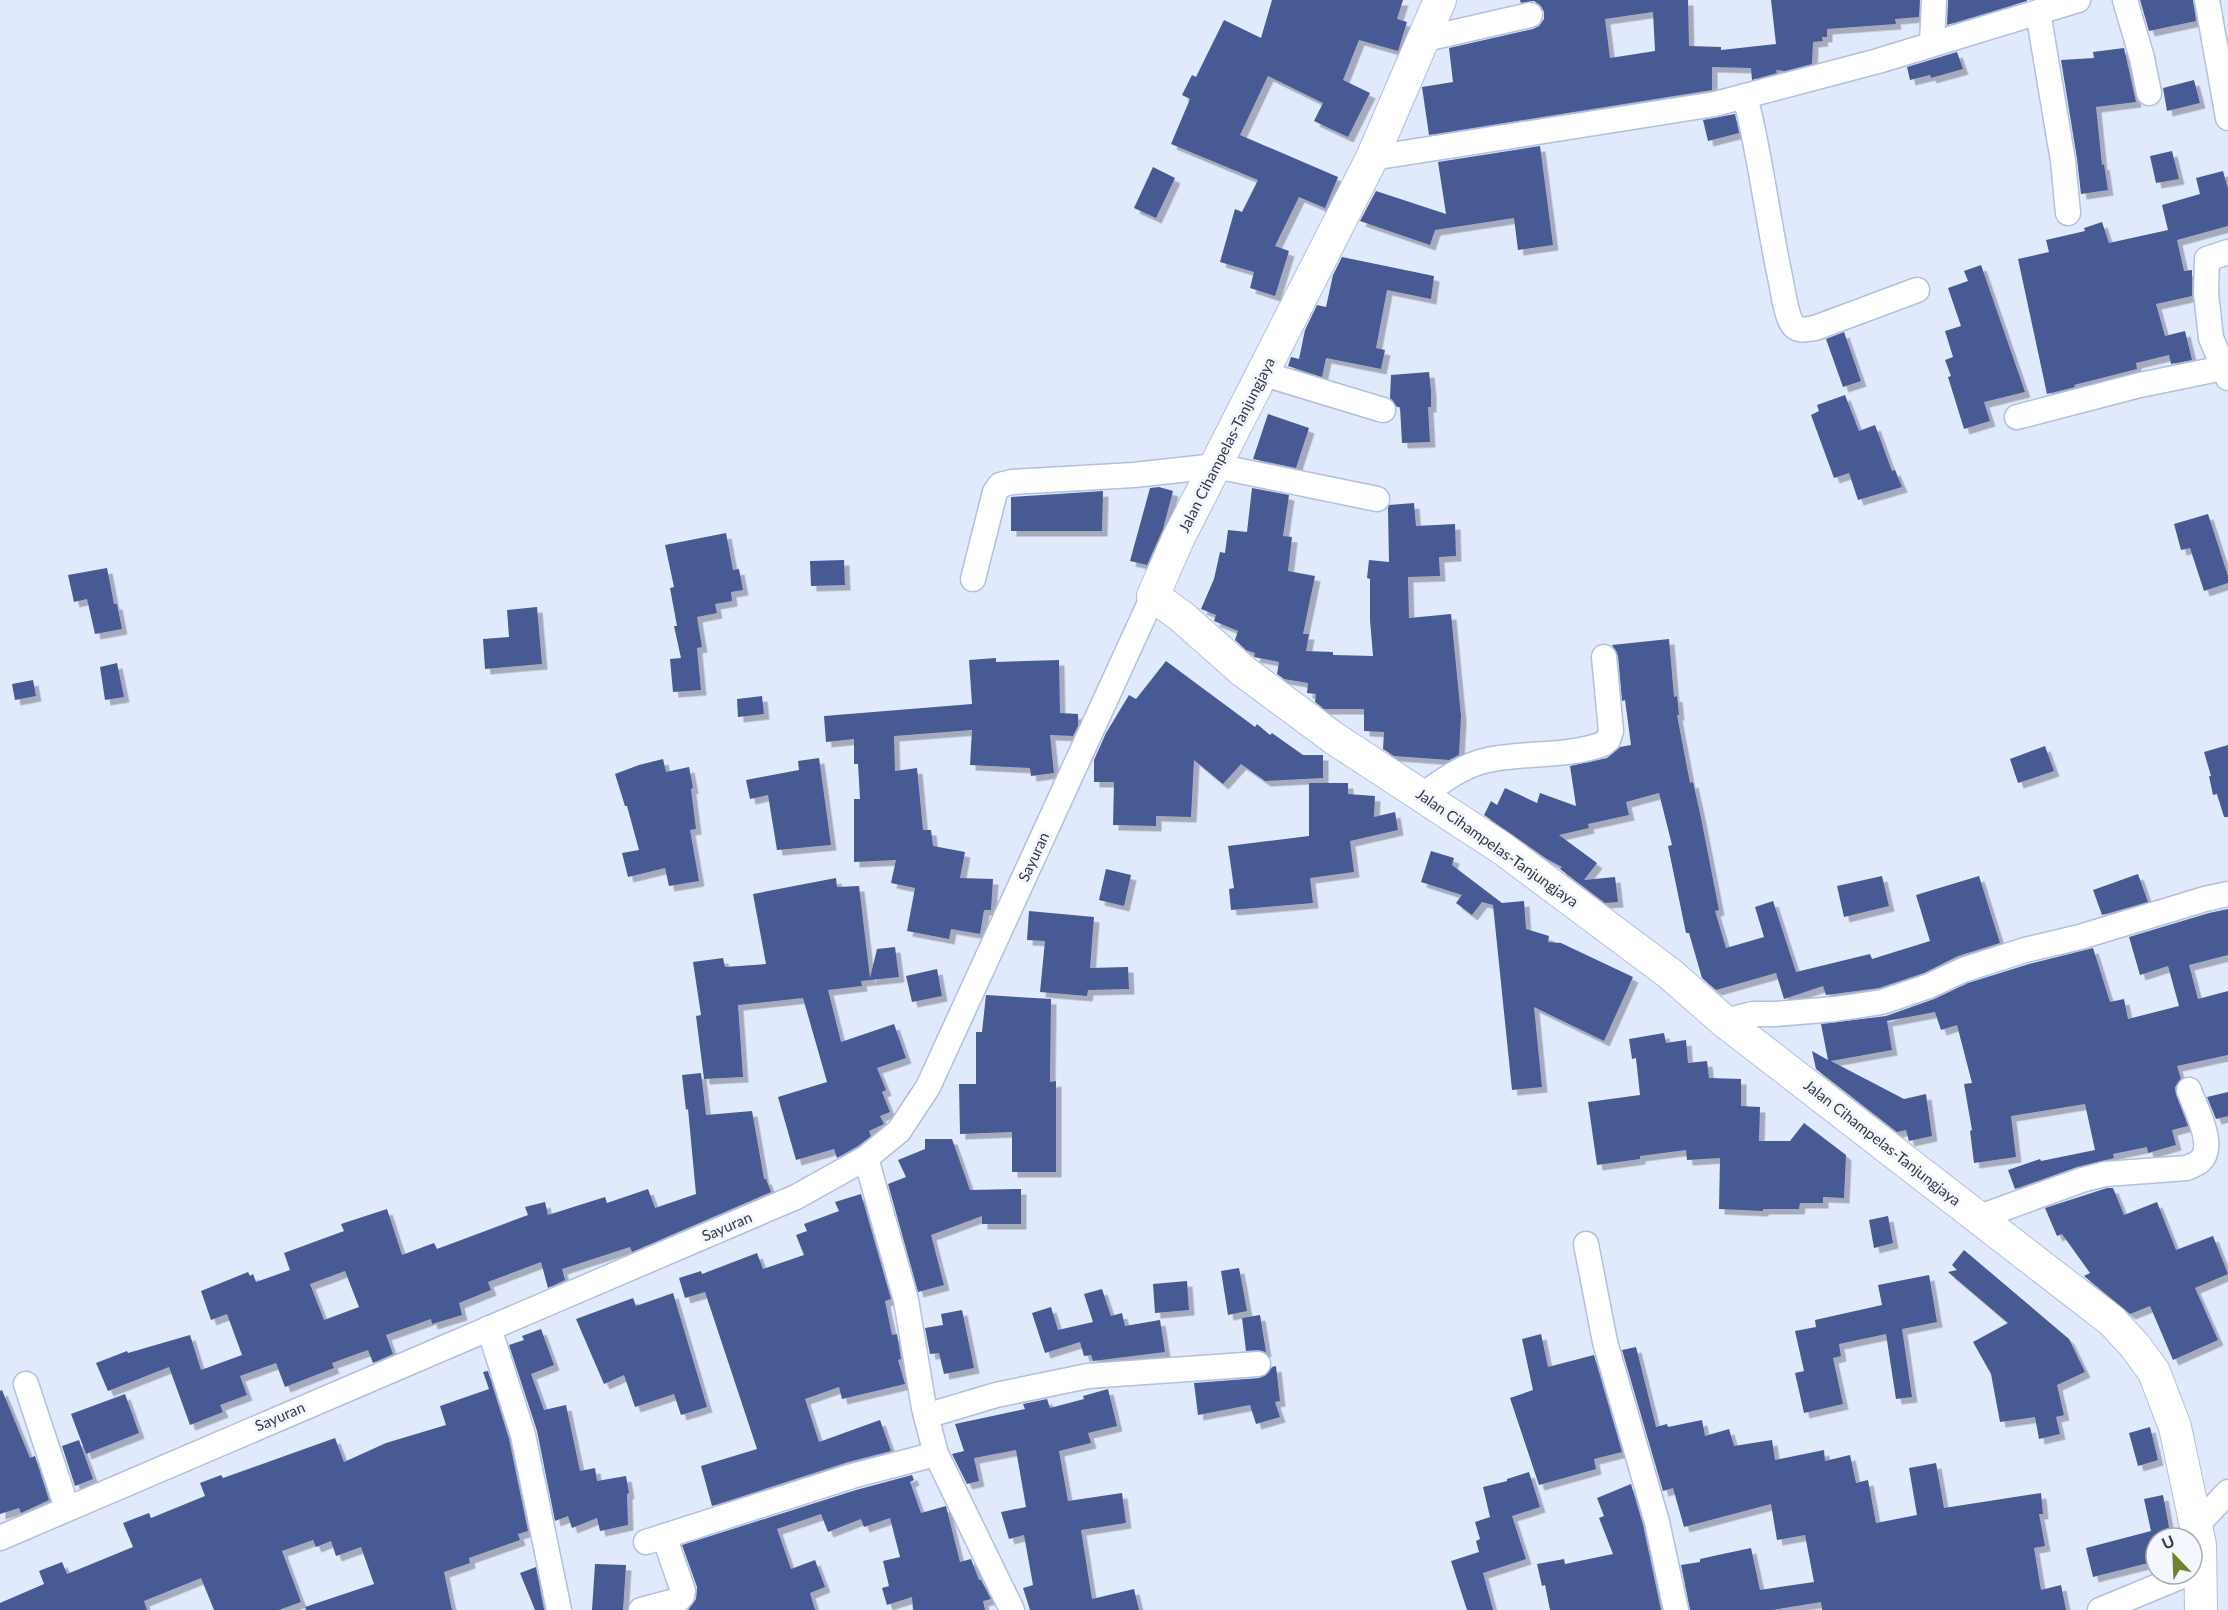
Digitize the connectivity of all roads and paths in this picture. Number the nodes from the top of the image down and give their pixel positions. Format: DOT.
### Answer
graph roads {
  1 [pos="1440,0"];
  2 [pos="1934,0"];
  3 [pos="2078,0"];
  4 [pos="2125,0"];
  5 [pos="2207,0"];
  6 [pos="2038,12"];
  7 [pos="1530,15"];
  8 [pos="1421,40"];
  9 [pos="1932,44"];
  10 [pos="2149,93"];
  11 [pos="1745,96"];
  12 [pos="2228,118"];
  13 [pos="1372,158"];
  14 [pos="2068,213"];
  15 [pos="2228,252"];
  16 [pos="1917,290"];
  17 [pos="2226,371"];
  18 [pos="1264,374"];
  19 [pos="1383,410"];
  20 [pos="2017,417"];
  21 [pos="1216,466"];
  22 [pos="1377,499"];
  23 [pos="973,579"];
  24 [pos="1153,596"];
  25 [pos="1604,657"];
  26 [pos="1422,795"];
  27 [pos="2228,894"];
  28 [pos="1724,1021"];
  29 [pos="2189,1090"];
  30 [pos="866,1158"];
  31 [pos="1977,1218"];
  32 [pos="1586,1244"];
  33 [pos="489,1328"];
  34 [pos="1257,1364"];
  35 [pos="26,1383"];
  36 [pos="926,1416"];
  37 [pos="936,1454"];
  38 [pos="2228,1492"];
  39 [pos="67,1508"];
  40 [pos="2197,1525"];
  41 [pos="0,1538"];
  42 [pos="2160,1586"];
  43 [pos="2196,1586"];
  44 [pos="559,1610"];
  45 [pos="641,1610"];
  46 [pos="1012,1610"];
  47 [pos="1676,1610"];
  48 [pos="2100,1610"];
  49 [pos="2201,1610"];
  1 -- 8 [label="main road, Jalan Cihampelas-Tanjungjaya"];
  2 -- 9 [label="street"];
  3 -- 6 [label="street"];
  4 -- 10 [label="street"];
  5 -- 12 [label="street"];
  6 -- 9 [label="street"];
  6 -- 14 [label="street"];
  7 -- 8 [label="street"];
  8 -- 13 [label="main road, Jalan Cihampelas-Tanjungjaya"];
  9 -- 11 [label="street"];
  11 -- 13 [label="street"];
  11 -- 16 [label="street"];
  13 -- 18 [label="main road, Jalan Cihampelas-Tanjungjaya"];
  15 -- 17 [label="street"];
  17 -- 20 [label="street"];
  18 -- 19 [label="street"];
  18 -- 21 [label="main road, Jalan Cihampelas-Tanjungjaya"];
  21 -- 22 [label="street"];
  21 -- 23 [label="street"];
  21 -- 24 [label="main road, Jalan Cihampelas-Tanjungjaya"];
  24 -- 26 [label="main road, Jalan Cihampelas-Tanjungjaya"];
  24 -- 30 [label="street, Sayuran"];
  25 -- 26 [label="street"];
  26 -- 28 [label="main road, Jalan Cihampelas-Tanjungjaya"];
  27 -- 28 [label="street"];
  28 -- 31 [label="main road, Jalan Cihampelas-Tanjungjaya"];
  29 -- 31 [label="street"];
  30 -- 33 [label="street, Sayuran"];
  30 -- 36 [label="street"];
  31 -- 40 [label="main road, Jalan Cihampelas-Tanjungjaya"];
  32 -- 47 [label="street"];
  33 -- 39 [label="street, Sayuran"];
  33 -- 44 [label="street"];
  34 -- 36 [label="street"];
  35 -- 39 [label="street"];
  36 -- 37 [label="street"];
  37 -- 45 [label="street"];
  37 -- 46 [label="street"];
  38 -- 40 [label="street"];
  39 -- 41 [label="street, Sayuran"];
  42 -- 48 [label="street"];
  43 -- 49 [label="main road, Jalan Cihampelas-Tanjungjaya"];
}
